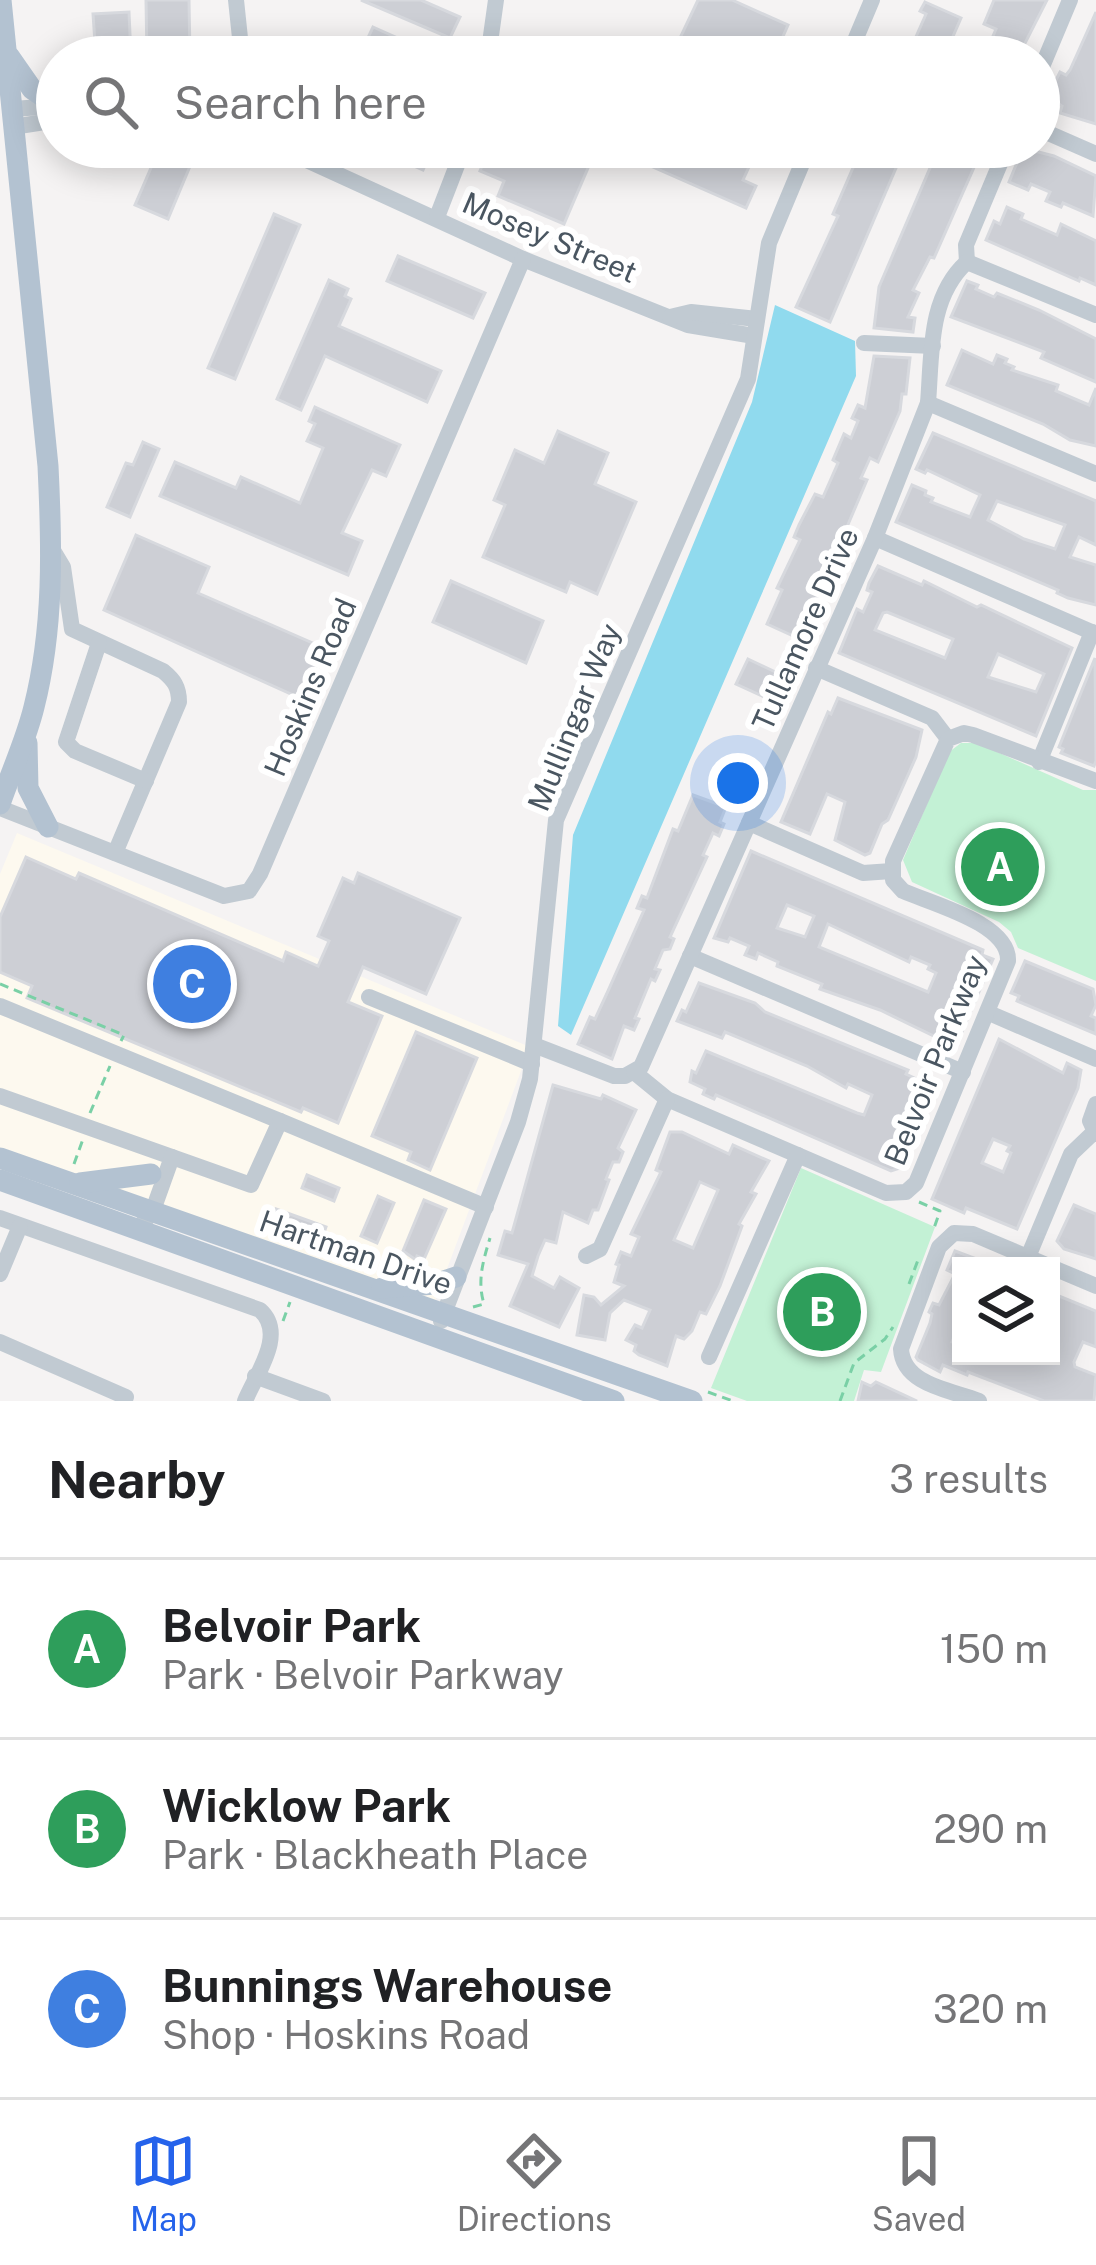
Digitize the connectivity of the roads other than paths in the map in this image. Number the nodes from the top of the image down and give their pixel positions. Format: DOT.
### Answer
graph roads {
  1 [pos="1,0"];
  2 [pos="236,0"];
  3 [pos="496,0"];
  4 [pos="872,0"];
  5 [pos="1070,0"];
  6 [pos="240,36"];
  7 [pos="491,36"];
  8 [pos="857,36"];
  9 [pos="1055,36"];
  10 [pos="6,50"];
  11 [pos="36,92"];
  12 [pos="36,112"];
  13 [pos="12,118"];
  14 [pos="36,120"];
  15 [pos="1060,139"];
  16 [pos="1096,154"];
  17 [pos="325,168"];
  18 [pos="456,168"];
  19 [pos="800,168"];
  20 [pos="998,168"];
  21 [pos="436,217"];
  22 [pos="523,259"];
  23 [pos="968,262"];
  24 [pos="1096,315"];
  25 [pos="755,328"];
  26 [pos="864,343"];
  27 [pos="933,346"];
  28 [pos="928,404"];
  29 [pos="1096,474"];
  30 [pos="874,538"];
  31 [pos="51,547"];
  32 [pos="1094,633"];
  33 [pos="99,644"];
  34 [pos="816,668"];
  35 [pos="26,730"];
  36 [pos="948,739"];
  37 [pos="1040,762"];
  38 [pos="146,781"];
  39 [pos="1096,781"];
  40 [pos="0,806"];
  41 [pos="749,823"];
  42 [pos="48,827"];
  43 [pos="115,854"];
  44 [pos="892,871"];
  45 [pos="691,956"];
  46 [pos="369,998"];
  47 [pos="0,1006"];
  48 [pos="989,1013"];
  49 [pos="534,1045"];
  50 [pos="1096,1059"];
  51 [pos="532,1064"];
  52 [pos="634,1072"];
  53 [pos="963,1072"];
  54 [pos="0,1096"];
  55 [pos="667,1099"];
  56 [pos="1096,1104"];
  57 [pos="280,1121"];
  58 [pos="1095,1133"];
  59 [pos="799,1155"];
  60 [pos="0,1158"];
  61 [pos="160,1161"];
  62 [pos="73,1174"];
  63 [pos="0,1180"];
  64 [pos="142,1217"];
  65 [pos="0,1218"];
  66 [pos="486,1221"];
  67 [pos="20,1226"];
  68 [pos="586,1256"];
  69 [pos="1028,1257"];
  70 [pos="1060,1270"];
  71 [pos="0,1274"];
  72 [pos="456,1276"];
  73 [pos="1096,1286"];
  74 [pos="370,1288"];
  75 [pos="450,1312"];
  76 [pos="439,1341"];
  77 [pos="0,1342"];
  78 [pos="709,1358"];
  79 [pos="255,1376"];
  80 [pos="89,1381"];
  81 [pos="126,1397"];
  82 [pos="81,1401"];
  83 [pos="245,1401"];
  84 [pos="323,1401"];
  85 [pos="614,1401"];
  86 [pos="692,1401"];
  87 [pos="979,1401"];
  1 -- 10 [label="main road"];
  2 -- 6 [label="street"];
  3 -- 7 [label="street"];
  4 -- 8 [label="street"];
  5 -- 9 [label="street"];
  10 -- 11 [label="main road"];
  10 -- 13 [label="main road"];
  12 -- 13 [label="street"];
  13 -- 14 [label="street"];
  13 -- 31 [label="main road"];
  15 -- 16 [label="street"];
  17 -- 21 [label="street, Mosey Street"];
  18 -- 21 [label="street"];
  19 -- 25 [label="street, Mullingar Way"];
  20 -- 23 [label="street, Tullamore Drive"];
  21 -- 22 [label="street, Mosey Street"];
  22 -- 25 [label="street, Mosey Street"];
  22 -- 43 [label="street, Hoskins Road"];
  23 -- 24 [label="street"];
  23 -- 27 [label="street, Tullamore Drive"];
  25 -- 49 [label="street, Mullingar Way"];
  26 -- 27 [label="street"];
  27 -- 28 [label="street, Tullamore Drive"];
  28 -- 29 [label="street"];
  28 -- 30 [label="street, Tullamore Drive"];
  30 -- 32 [label="street"];
  30 -- 34 [label="street, Tullamore Drive"];
  31 -- 33 [label="street"];
  31 -- 35 [label="main road"];
  32 -- 37 [label="street"];
  33 -- 38 [label="street"];
  33 -- 38 [label="street"];
  34 -- 36 [label="street"];
  34 -- 41 [label="street, Tullamore Drive"];
  35 -- 40 [label="main road"];
  35 -- 42 [label="main road"];
  36 -- 37 [label="street"];
  36 -- 44 [label="street"];
  37 -- 39 [label="street"];
  38 -- 43 [label="street"];
  40 -- 42 [label="street, Hoskins Road"];
  41 -- 44 [label="street"];
  41 -- 45 [label="street, Tullamore Drive"];
  42 -- 43 [label="street, Hoskins Road"];
  44 -- 48 [label="street, Belvoir Parkway"];
  45 -- 52 [label="street, Tullamore Drive"];
  45 -- 53 [label="street"];
  46 -- 51 [label="street"];
  47 -- 57 [label="street"];
  48 -- 50 [label="street"];
  48 -- 53 [label="street, Belvoir Parkway"];
  49 -- 51 [label="street, Mullingar Way"];
  49 -- 52 [label="street"];
  51 -- 66 [label="street, Mullingar Way"];
  52 -- 55 [label="street, Belvoir Parkway"];
  53 -- 59 [label="street, Belvoir Parkway"];
  54 -- 61 [label="street"];
  55 -- 59 [label="street, Belvoir Parkway"];
  55 -- 68 [label="street"];
  56 -- 58 [label="street"];
  57 -- 61 [label="street"];
  57 -- 66 [label="street"];
  58 -- 69 [label="street"];
  59 -- 78 [label="street"];
  60 -- 62 [label="main road, Hartman Drive"];
  61 -- 62 [label="main road"];
  61 -- 64 [label="street"];
  61 -- 64 [label="street"];
  62 -- 64 [label="main road, Hartman Drive"];
  63 -- 64 [label="main road, Hartman Drive"];
  64 -- 74 [label="main road, Hartman Drive"];
  64 -- 76 [label="main road, Hartman Drive"];
  65 -- 67 [label="street"];
  66 -- 72 [label="street, Mullingar Way"];
  66 -- 75 [label="street, Mullingar Way"];
  67 -- 71 [label="street"];
  67 -- 79 [label="street"];
  69 -- 87 [label="street"];
  70 -- 73 [label="street"];
  72 -- 74 [label="main road"];
  72 -- 75 [label="street, Mullingar Way"];
  74 -- 75 [label="main road, Hartman Drive"];
  75 -- 76 [label="street, Mullingar Way"];
  75 -- 86 [label="main road, Hartman Drive"];
  76 -- 85 [label="main road, Hartman Drive"];
  77 -- 80 [label="street"];
  79 -- 83 [label="street"];
  79 -- 84 [label="street"];
  80 -- 81 [label="street"];
  80 -- 82 [label="street"];
}
